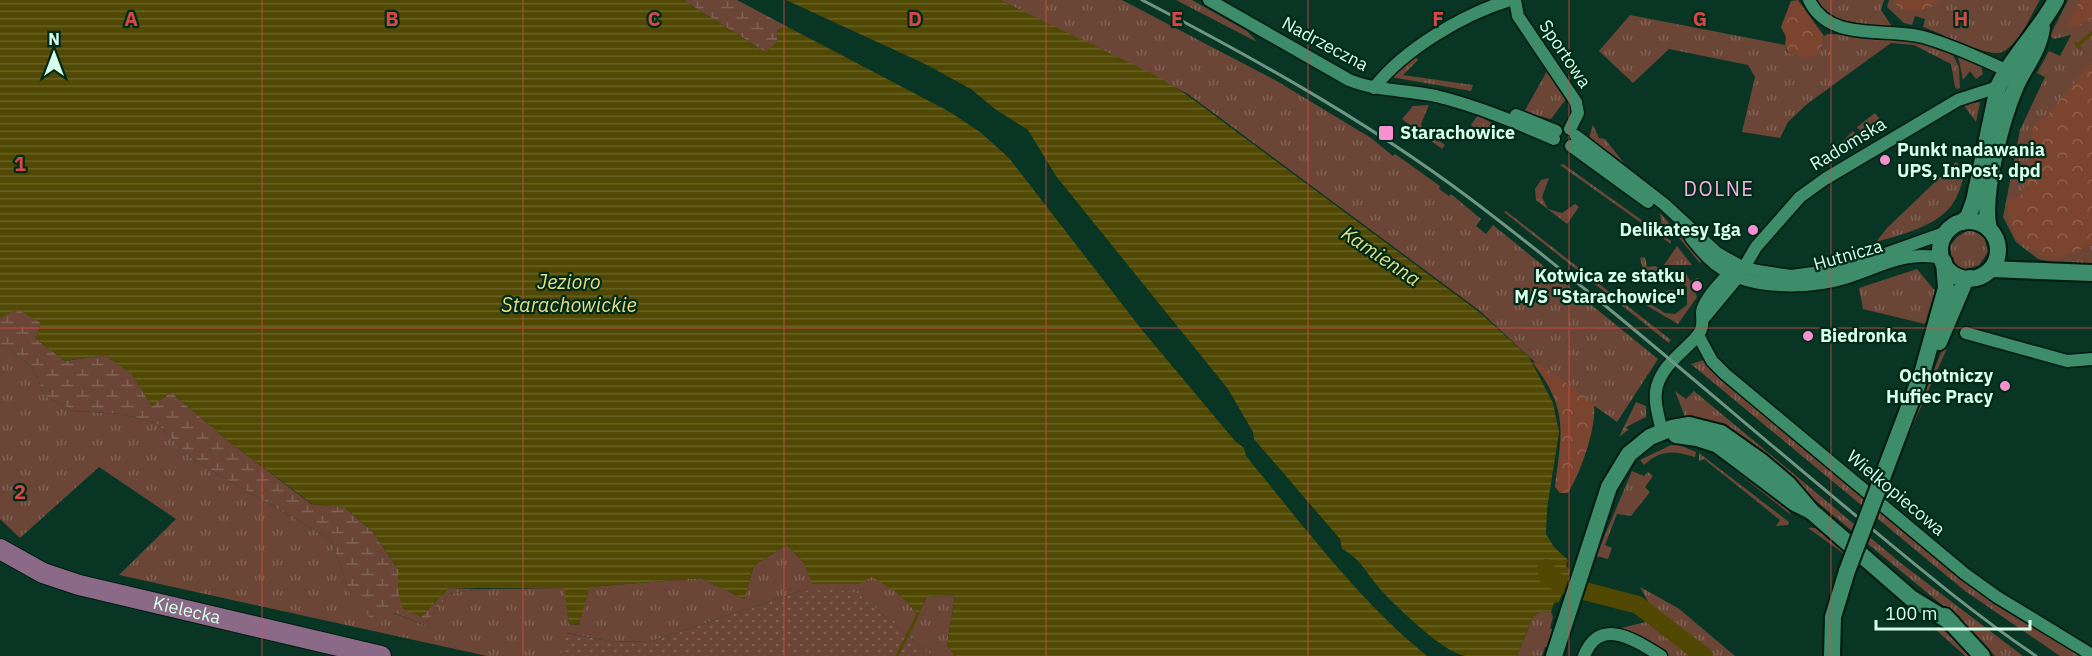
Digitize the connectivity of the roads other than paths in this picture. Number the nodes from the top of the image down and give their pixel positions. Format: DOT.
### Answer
graph roads {
  1 [pos="1209,0"];
  2 [pos="1510,0"];
  3 [pos="1515,0"];
  4 [pos="1809,0"];
  5 [pos="2056,0"];
  6 [pos="2013,73"];
  7 [pos="1998,87"];
  8 [pos="1374,88"];
  9 [pos="1555,135"];
  10 [pos="1572,137"];
  11 [pos="1962,222"];
  12 [pos="1989,229"];
  13 [pos="1947,232"];
  14 [pos="1998,249"];
  15 [pos="1943,260"];
  16 [pos="1991,269"];
  17 [pos="2060,271"];
  18 [pos="1736,272"];
  19 [pos="1844,273"];
  20 [pos="2092,273"];
  21 [pos="1970,279"];
  22 [pos="1966,333"];
  23 [pos="1698,335"];
  24 [pos="2092,359"];
  25 [pos="1923,370"];
  26 [pos="1662,432"];
  27 [pos="0,549"];
  28 [pos="2092,655"];
  29 [pos="381,656"];
  30 [pos="1554,656"];
  31 [pos="1584,656"];
  32 [pos="1661,656"];
  33 [pos="1832,656"];
  34 [pos="1982,656"];
  1 -- 8 [label="street, Nadrzeczna"];
  2 -- 8 [label="street"];
  3 -- 10 [label="street, Sportowa"];
  4 -- 6 [label="street"];
  5 -- 6 [label="street"];
  6 -- 7 [label="street"];
  6 -- 12 [label="street"];
  7 -- 11 [label="street"];
  7 -- 18 [label="street, Radomska"];
  8 -- 9 [label="street, Nadrzeczna"];
  9 -- 10 [label="street"];
  9 -- 10 [label="street, Nadrzeczna"];
  10 -- 18 [label="street"];
  10 -- 18 [label="street"];
  11 -- 12 [label="street"];
  11 -- 13 [label="street"];
  12 -- 14 [label="street"];
  13 -- 15 [label="street"];
  13 -- 19 [label="street, Hutnicza"];
  14 -- 16 [label="street"];
  14 -- 17 [label="street"];
  15 -- 19 [label="street, Hutnicza"];
  15 -- 21 [label="street"];
  15 -- 25 [label="street"];
  16 -- 17 [label="street"];
  16 -- 21 [label="street"];
  17 -- 20 [label="street"];
  18 -- 19 [label="street, Hutnicza"];
  18 -- 23 [label="street, Radomska"];
  21 -- 25 [label="street"];
  22 -- 24 [label="street"];
  23 -- 26 [label="street, Radomska"];
  23 -- 28 [label="street, Wielkopiecowa"];
  25 -- 33 [label="street, bridge"];
  26 -- 30 [label="street"];
  26 -- 34 [label="street"];
  27 -- 29 [label="main road, Kielecka"];
  31 -- 32 [label="street"];
}
